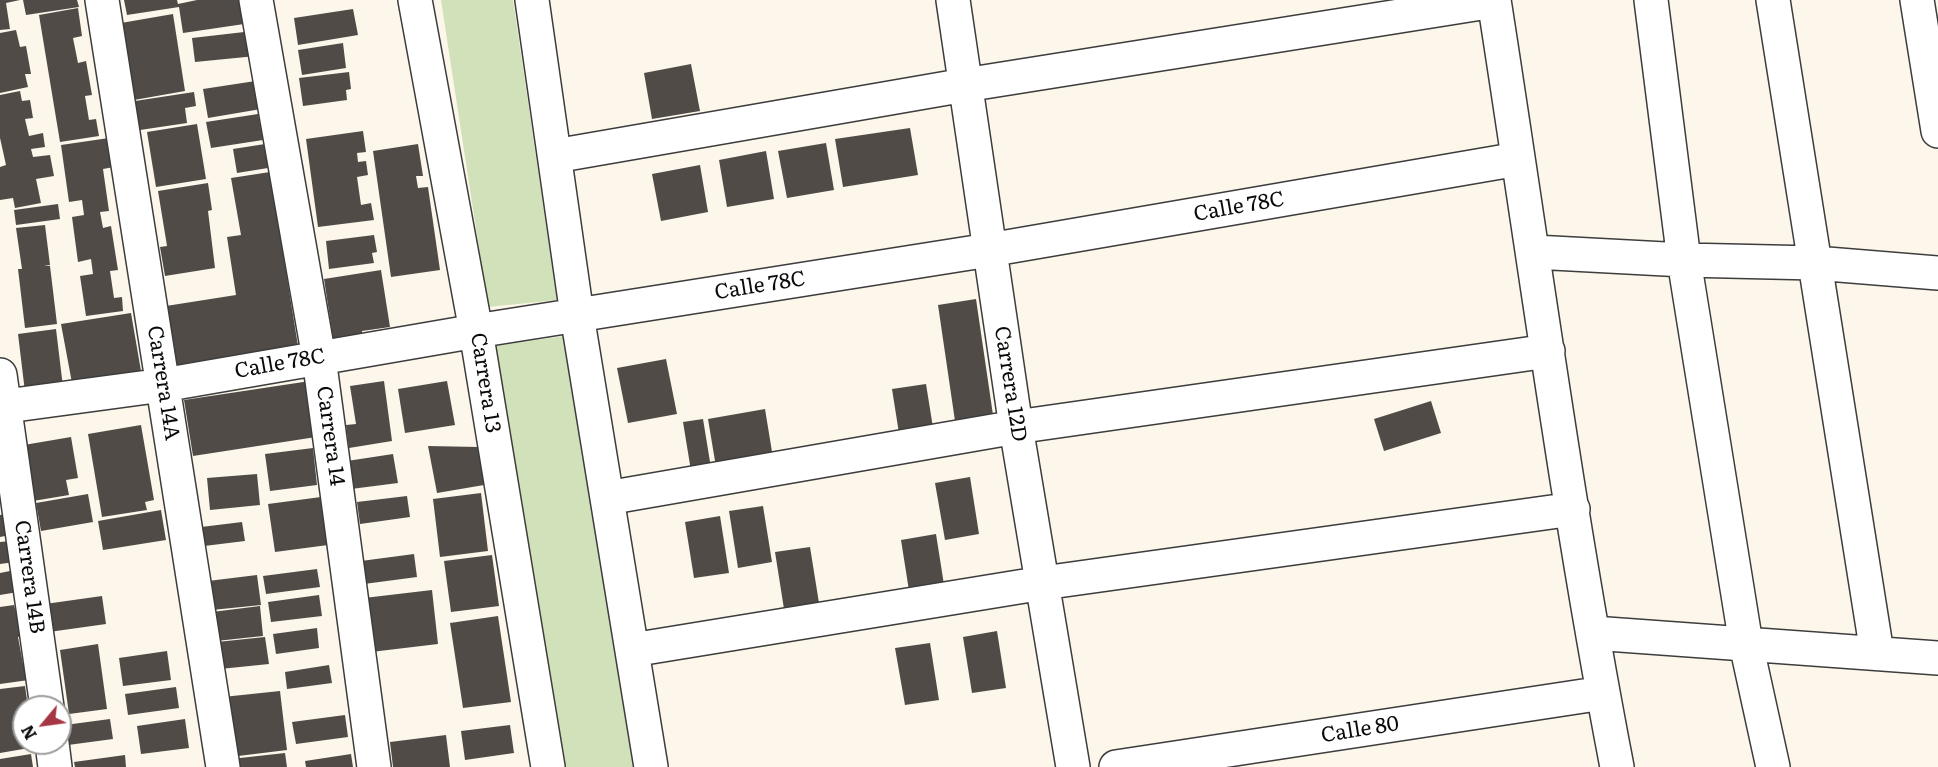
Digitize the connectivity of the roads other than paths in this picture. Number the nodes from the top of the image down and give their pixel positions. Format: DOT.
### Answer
graph roads {
  1 [pos="102,0"];
  2 [pos="256,0"];
  3 [pos="415,0"];
  4 [pos="953,0"];
  5 [pos="1494,0"];
  6 [pos="1651,0"];
  7 [pos="1773,0"];
  8 [pos="1917,0"];
  9 [pos="538,1"];
  10 [pos="966,85"];
  11 [pos="1938,131"];
  12 [pos="555,156"];
  13 [pos="1518,159"];
  14 [pos="989,249"];
  15 [pos="1534,252"];
  16 [pos="1684,260"];
  17 [pos="1815,263"];
  18 [pos="1938,273"];
  19 [pos="577,315"];
  20 [pos="476,331"];
  21 [pos="1548,351"];
  22 [pos="319,358"];
  23 [pos="163,385"];
  24 [pos="2,396"];
  25 [pos="1016,427"];
  26 [pos="607,498"];
  27 [pos="1573,509"];
  28 [pos="1043,583"];
  29 [pos="1593,633"];
  30 [pos="1746,644"];
  31 [pos="632,650"];
  32 [pos="1877,653"];
  33 [pos="1938,658"];
  34 [pos="1603,693"];
  35 [pos="45,695"];
  36 [pos="223,767"];
  37 [pos="374,767"];
  38 [pos="548,767"];
  39 [pos="651,767"];
  40 [pos="1073,767"];
  41 [pos="1116,767"];
  42 [pos="1617,767"];
  43 [pos="1773,767"];
  1 -- 23 [label="street, Carrera 14A"];
  2 -- 22 [label="street, Carrera 14"];
  3 -- 20 [label="street, Carrera 13"];
  4 -- 10 [label="street, Carrera 12D"];
  5 -- 10 [label="street"];
  5 -- 13 [label="street"];
  6 -- 16 [label="street"];
  7 -- 17 [label="street"];
  8 -- 11 [label="street"];
  9 -- 12 [label="street"];
  10 -- 12 [label="street"];
  10 -- 14 [label="street, Carrera 12D"];
  12 -- 19 [label="street"];
  13 -- 14 [label="street, Calle 78C"];
  13 -- 15 [label="street"];
  14 -- 19 [label="street, Calle 78C"];
  14 -- 25 [label="street, Carrera 12D"];
  15 -- 16 [label="street"];
  15 -- 21 [label="street"];
  16 -- 17 [label="street"];
  16 -- 30 [label="street"];
  17 -- 18 [label="street"];
  17 -- 32 [label="street"];
  19 -- 20 [label="street, Calle 78C"];
  19 -- 26 [label="street"];
  20 -- 22 [label="street, Calle 78C"];
  20 -- 38 [label="street, Carrera 13"];
  21 -- 25 [label="street"];
  21 -- 27 [label="street"];
  22 -- 23 [label="street, Calle 78C"];
  22 -- 37 [label="street, Carrera 14"];
  23 -- 24 [label="street, Calle 78C"];
  23 -- 36 [label="street, Carrera 14A"];
  24 -- 35 [label="street, Carrera 14B"];
  25 -- 26 [label="street"];
  25 -- 28 [label="street, Carrera 12D"];
  26 -- 31 [label="street"];
  27 -- 28 [label="street"];
  27 -- 29 [label="street"];
  28 -- 31 [label="street"];
  28 -- 40 [label="street, Carrera 12D"];
  29 -- 30 [label="street"];
  29 -- 34 [label="street"];
  30 -- 32 [label="street"];
  30 -- 43 [label="street"];
  31 -- 39 [label="street"];
  32 -- 33 [label="street"];
  34 -- 41 [label="street, Calle 80"];
  34 -- 42 [label="street"];
}
